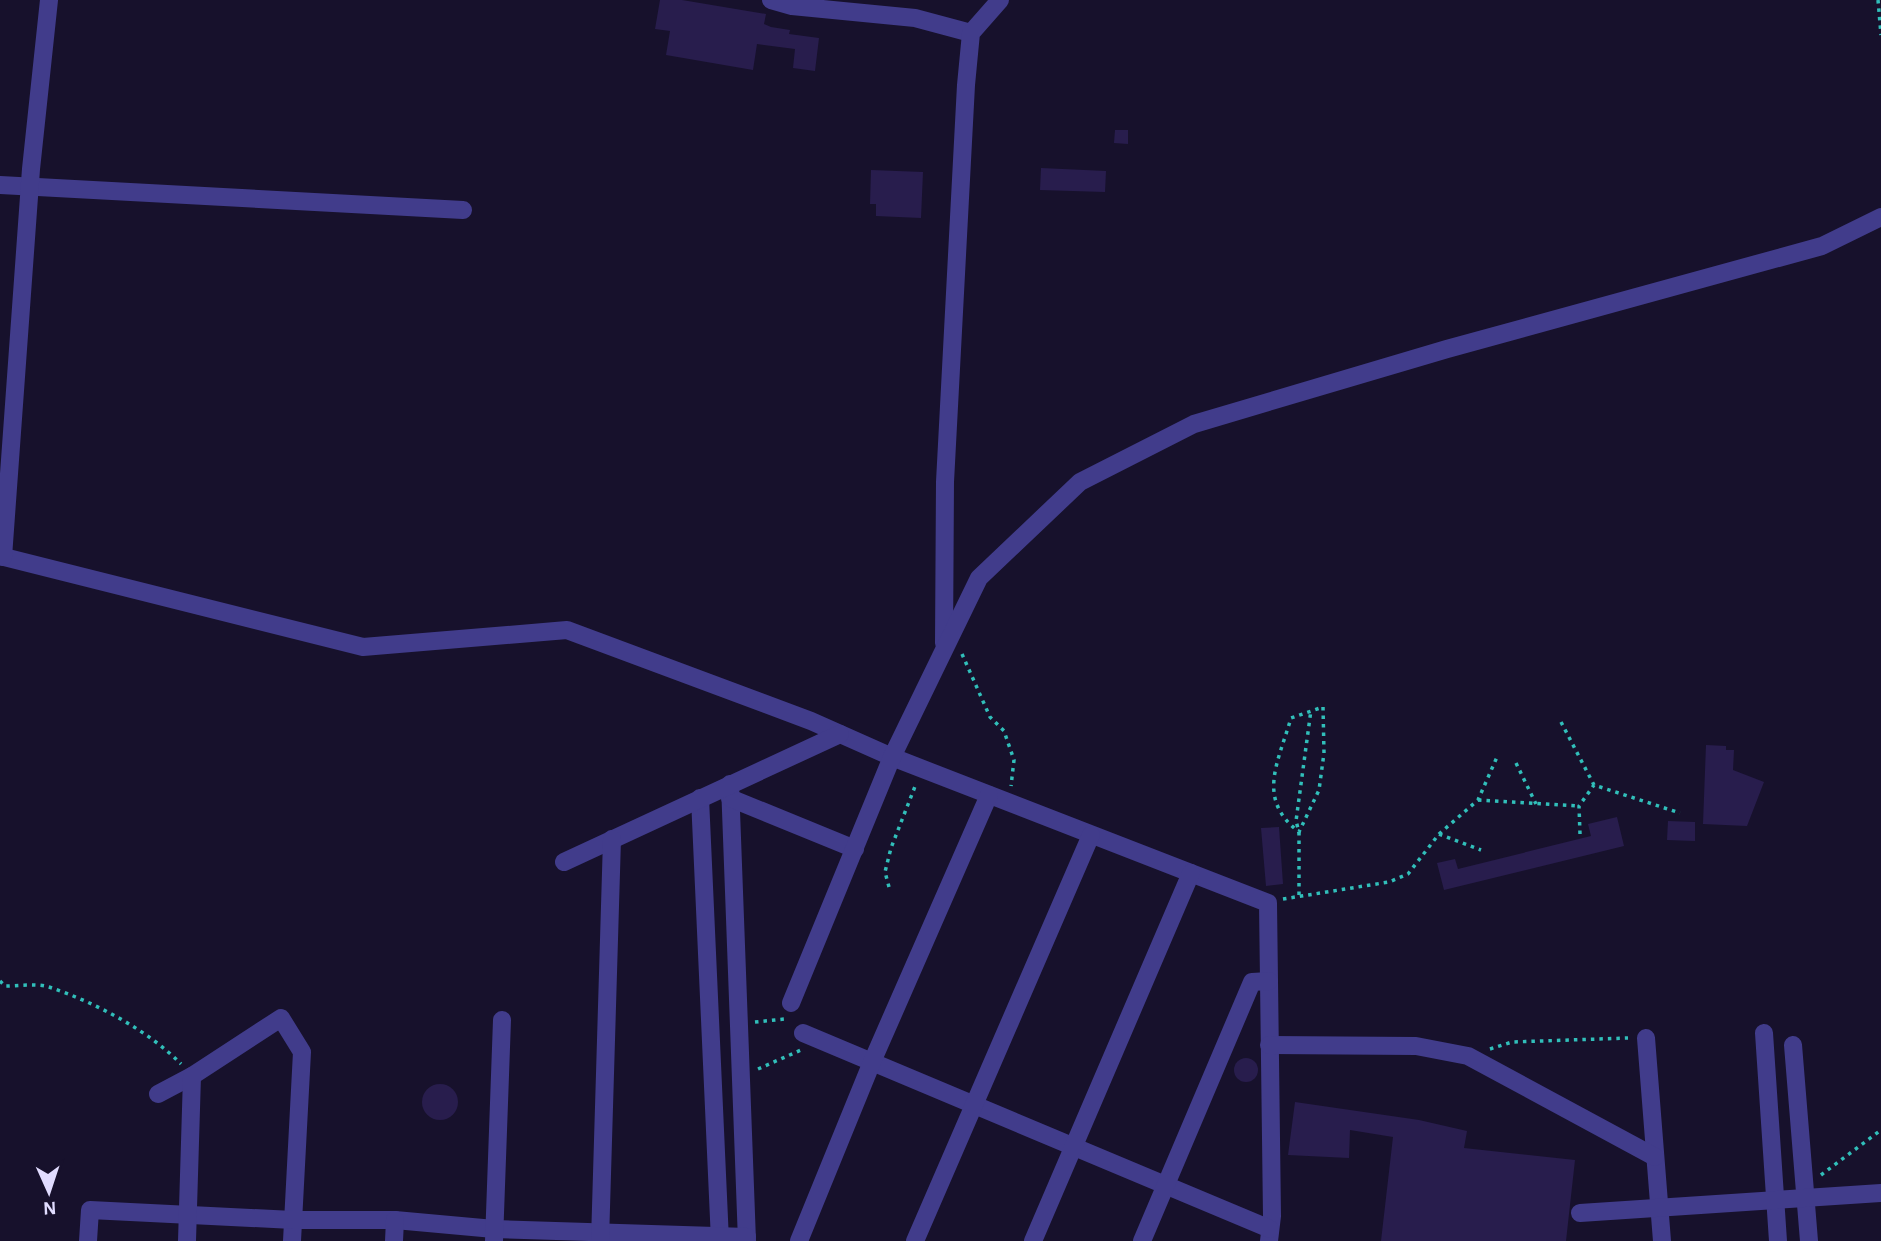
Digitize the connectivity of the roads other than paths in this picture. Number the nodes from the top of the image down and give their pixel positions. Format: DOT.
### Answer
graph roads {
  1 [pos="49,0"];
  2 [pos="771,0"];
  3 [pos="1000,0"];
  4 [pos="971,33"];
  5 [pos="0,186"];
  6 [pos="32,187"];
  7 [pos="463,209"];
  8 [pos="1881,217"];
  9 [pos="2,556"];
  10 [pos="944,650"];
  11 [pos="840,734"];
  12 [pos="892,757"];
  13 [pos="730,791"];
  14 [pos="995,797"];
  15 [pos="700,798"];
  16 [pos="1091,835"];
  17 [pos="612,839"];
  18 [pos="855,849"];
  19 [pos="564,862"];
  20 [pos="1191,873"];
  21 [pos="1269,981"];
  22 [pos="791,1003"];
  23 [pos="502,1020"];
  24 [pos="1764,1033"];
  25 [pos="810,1036"];
  26 [pos="1646,1038"];
  27 [pos="1269,1045"];
  28 [pos="1793,1045"];
  29 [pos="872,1062"];
  30 [pos="192,1076"];
  31 [pos="158,1094"];
  32 [pos="974,1104"];
  33 [pos="1074,1146"];
  34 [pos="1656,1157"];
  35 [pos="1166,1185"];
  36 [pos="1805,1191"];
  37 [pos="1881,1194"];
  38 [pos="1775,1201"];
  39 [pos="1660,1210"];
  40 [pos="1580,1213"];
  41 [pos="188,1214"];
  42 [pos="293,1220"];
  43 [pos="395,1220"];
  44 [pos="494,1235"];
  45 [pos="1270,1235"];
  46 [pos="600,1237"];
  47 [pos="720,1239"];
  48 [pos="747,1239"];
  49 [pos="88,1241"];
  50 [pos="187,1241"];
  51 [pos="292,1241"];
  52 [pos="394,1241"];
  53 [pos="799,1241"];
  54 [pos="915,1241"];
  55 [pos="1033,1241"];
  56 [pos="1142,1241"];
  57 [pos="1662,1241"];
  58 [pos="1778,1241"];
  59 [pos="1809,1241"];
  1 -- 6 [label="street"];
  2 -- 4 [label="street"];
  3 -- 4 [label="street"];
  4 -- 10 [label="street"];
  5 -- 6 [label="street"];
  6 -- 7 [label="street"];
  6 -- 9 [label="street"];
  8 -- 10 [label="street"];
  9 -- 11 [label="street"];
  10 -- 12 [label="street"];
  11 -- 12 [label="street"];
  11 -- 13 [label="street"];
  12 -- 14 [label="street"];
  12 -- 18 [label="street"];
  13 -- 15 [label="street"];
  13 -- 18 [label="street"];
  13 -- 48 [label="street"];
  14 -- 16 [label="street"];
  14 -- 29 [label="street"];
  15 -- 17 [label="street"];
  15 -- 47 [label="street"];
  16 -- 20 [label="street"];
  16 -- 32 [label="street"];
  17 -- 19 [label="street"];
  17 -- 46 [label="street"];
  18 -- 22 [label="street"];
  20 -- 21 [label="street"];
  20 -- 33 [label="street"];
  21 -- 27 [label="street"];
  21 -- 35 [label="street"];
  23 -- 44 [label="street"];
  24 -- 38 [label="street"];
  25 -- 29 [label="street"];
  26 -- 34 [label="street"];
  27 -- 34 [label="street"];
  27 -- 45 [label="street"];
  28 -- 36 [label="street"];
  29 -- 32 [label="street"];
  29 -- 53 [label="street"];
  30 -- 31 [label="street"];
  30 -- 41 [label="street"];
  30 -- 42 [label="street"];
  32 -- 33 [label="street"];
  32 -- 54 [label="street"];
  33 -- 35 [label="street"];
  33 -- 55 [label="street"];
  34 -- 39 [label="street"];
  35 -- 45 [label="street"];
  35 -- 56 [label="street"];
  36 -- 37 [label="street"];
  36 -- 38 [label="street"];
  36 -- 59 [label="street"];
  38 -- 39 [label="street"];
  38 -- 58 [label="street"];
  39 -- 40 [label="street"];
  39 -- 57 [label="street"];
  41 -- 42 [label="street"];
  41 -- 49 [label="street"];
  41 -- 50 [label="street"];
  42 -- 43 [label="street"];
  42 -- 51 [label="street"];
  43 -- 44 [label="street"];
  43 -- 52 [label="street"];
  44 -- 46 [label="street"];
  46 -- 47 [label="street"];
  47 -- 48 [label="street"];
}
